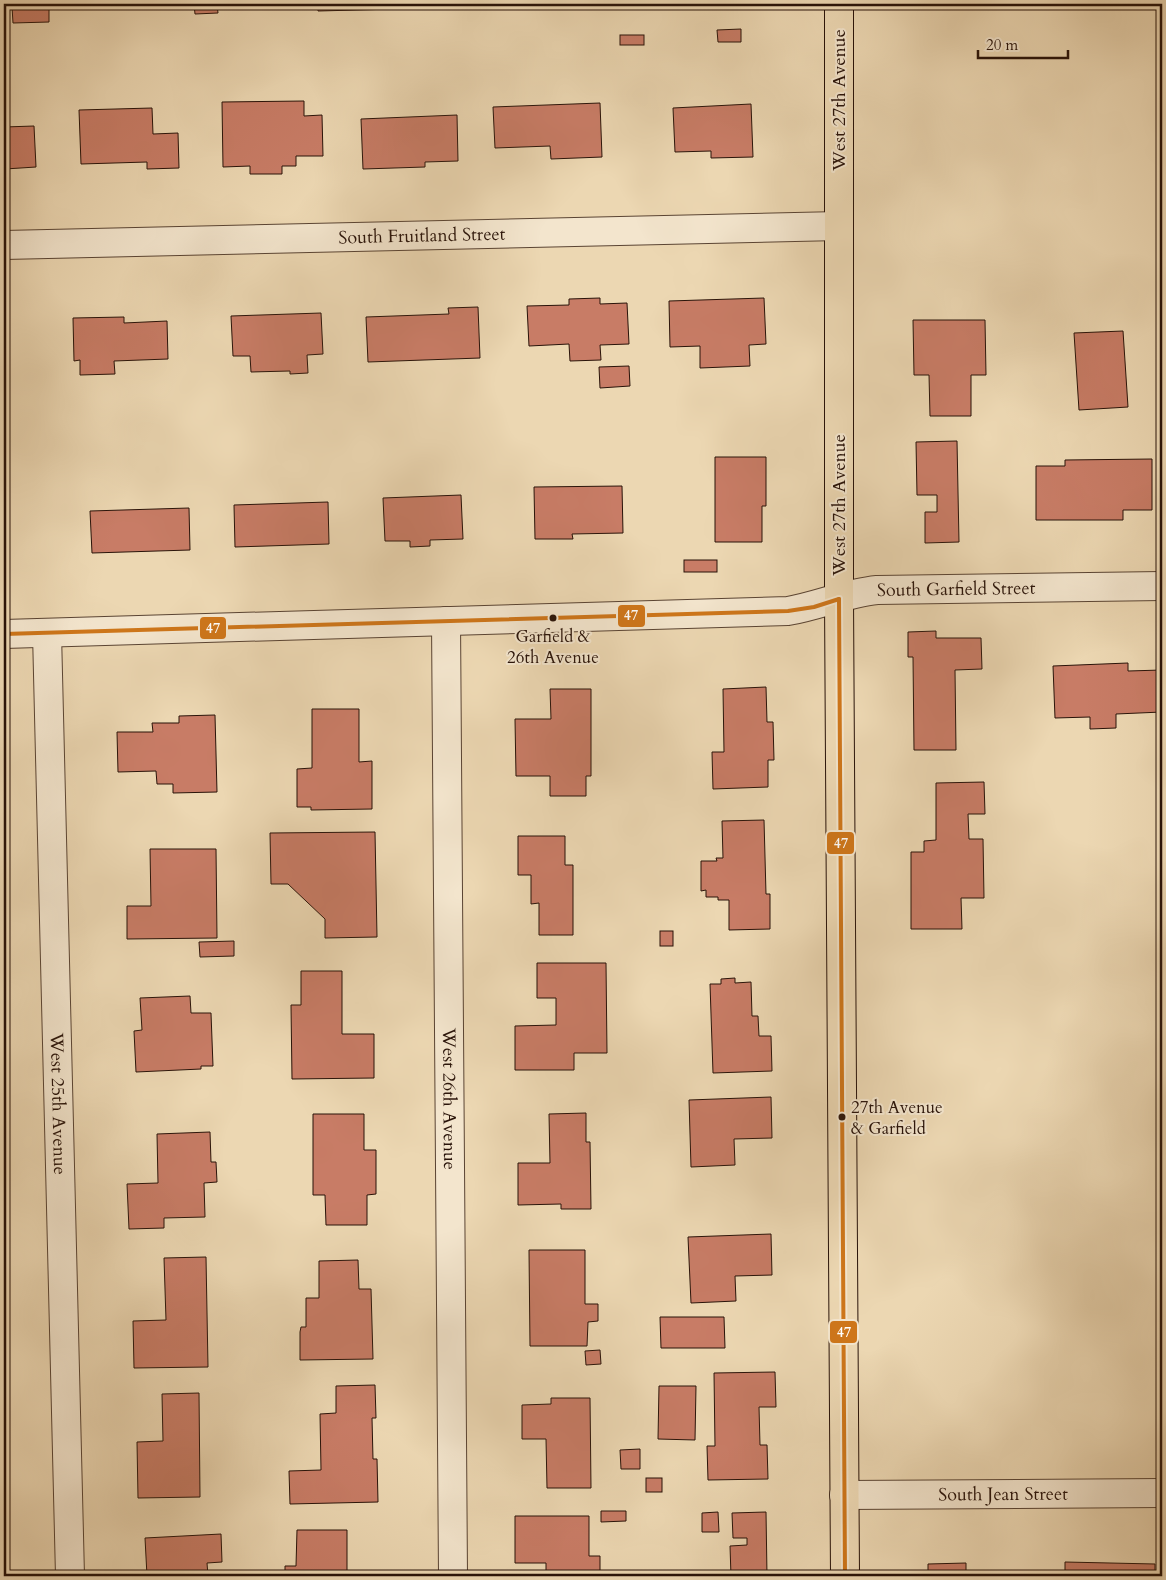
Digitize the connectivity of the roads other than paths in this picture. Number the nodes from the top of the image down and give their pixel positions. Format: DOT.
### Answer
graph roads {
  1 [pos="839,4"];
  2 [pos="840,226"];
  3 [pos="4,245"];
  4 [pos="1162,586"];
  5 [pos="838,599"];
  6 [pos="446,621"];
  7 [pos="47,633"];
  8 [pos="4,634"];
  9 [pos="1162,1493"];
  10 [pos="844,1496"];
  11 [pos="70,1576"];
  12 [pos="452,1576"];
  13 [pos="845,1576"];
  1 -- 2 [label="main road, West 27th Avenue"];
  2 -- 3 [label="street, South Fruitland Street"];
  2 -- 5 [label="main road, West 27th Avenue"];
  4 -- 5 [label="street, South Garfield Street"];
  5 -- 6 [label="street, South Garfield Street"];
  5 -- 10 [label="main road, West 27th Avenue"];
  6 -- 7 [label="street, South Garfield Street"];
  6 -- 12 [label="street, West 26th Avenue"];
  7 -- 8 [label="street, South Garfield Street"];
  7 -- 11 [label="street, West 25th Avenue"];
  9 -- 10 [label="street, South Jean Street"];
  10 -- 13 [label="main road, West 27th Avenue"];
}
